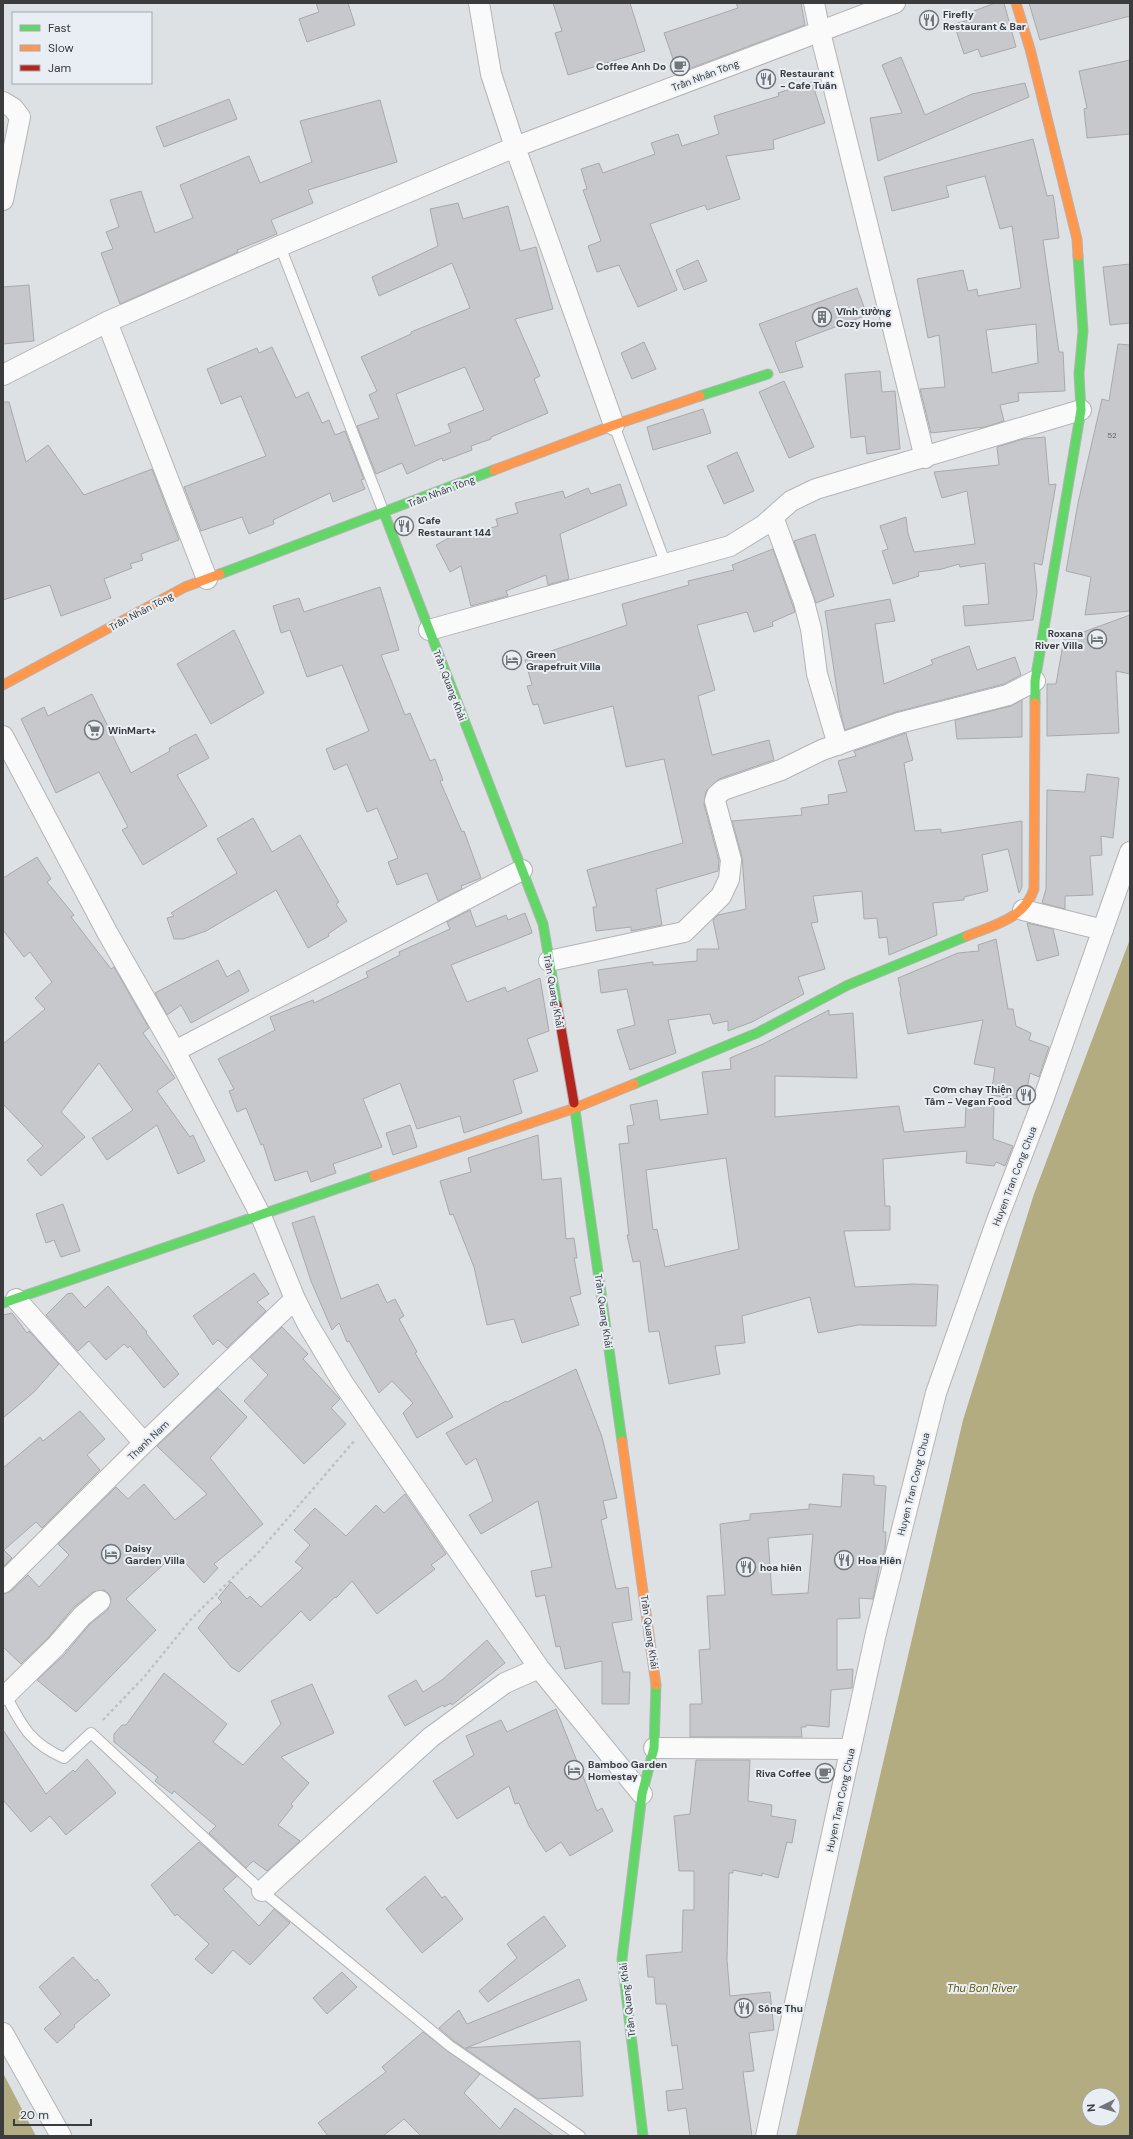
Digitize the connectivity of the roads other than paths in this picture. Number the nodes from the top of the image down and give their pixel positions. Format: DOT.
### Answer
graph roads {
  1 [pos="479,3"];
  2 [pos="814,3"];
  3 [pos="895,3"];
  4 [pos="1016,3"];
  5 [pos="820,32"];
  6 [pos="3,102"];
  7 [pos="515,147"];
  8 [pos="3,200"];
  9 [pos="280,246"];
  10 [pos="107,322"];
  11 [pos="768,374"];
  12 [pos="3,375"];
  13 [pos="1081,410"];
  14 [pos="614,425"];
  15 [pos="925,458"];
  16 [pos="384,513"];
  17 [pos="773,517"];
  18 [pos="666,565"];
  19 [pos="207,579"];
  20 [pos="429,630"];
  21 [pos="1035,682"];
  22 [pos="3,685"];
  23 [pos="3,736"];
  24 [pos="838,745"];
  25 [pos="1130,852"];
  26 [pos="522,870"];
  27 [pos="1023,910"];
  28 [pos="1103,930"];
  29 [pos="549,961"];
  30 [pos="176,1051"];
  31 [pos="575,1108"];
  32 [pos="261,1216"];
  33 [pos="296,1299"];
  34 [pos="9,1301"];
  35 [pos="144,1444"];
  36 [pos="3,1583"];
  37 [pos="100,1601"];
  38 [pos="539,1668"];
  39 [pos="4,1693"];
  40 [pos="654,1748"];
  41 [pos="851,1749"];
  42 [pos="642,1794"];
  43 [pos="262,1891"];
  44 [pos="3,2033"];
  45 [pos="61,2136"];
  46 [pos="580,2136"];
  47 [pos="643,2136"];
  48 [pos="766,2136"];
  1 -- 7 [label="street"];
  2 -- 5 [label="street"];
  3 -- 5 [label="street, Trần Nhân Tông"];
  4 -- 13 [label="street"];
  5 -- 7 [label="street, Trần Nhân Tông"];
  5 -- 15 [label="street"];
  6 -- 8 [label="street"];
  7 -- 9 [label="street, Trần Nhân Tông"];
  7 -- 14 [label="street"];
  9 -- 10 [label="street, Trần Nhân Tông"];
  9 -- 16 [label="lane"];
  10 -- 12 [label="street, Trần Nhân Tông"];
  10 -- 19 [label="street"];
  11 -- 14 [label="street, Trần Nhân Tông"];
  13 -- 15 [label="street"];
  13 -- 21 [label="street"];
  14 -- 16 [label="street, Trần Nhân Tông"];
  14 -- 18 [label="lane"];
  15 -- 17 [label="street"];
  16 -- 19 [label="street, Trần Nhân Tông"];
  16 -- 20 [label="street, Trần Quang Khải"];
  17 -- 18 [label="street"];
  17 -- 24 [label="street"];
  18 -- 20 [label="street"];
  19 -- 22 [label="street, Trần Nhân Tông"];
  20 -- 26 [label="street, Trần Quang Khải"];
  21 -- 24 [label="street"];
  21 -- 27 [label="street"];
  23 -- 30 [label="street"];
  24 -- 29 [label="street"];
  25 -- 28 [label="street, Huyen Tran Cong Chua"];
  26 -- 29 [label="street, Trần Quang Khải"];
  26 -- 30 [label="street"];
  27 -- 28 [label="street"];
  27 -- 31 [label="street"];
  28 -- 41 [label="street, Huyen Tran Cong Chua"];
  29 -- 31 [label="street, Trần Quang Khải"];
  30 -- 32 [label="street"];
  31 -- 32 [label="street"];
  31 -- 40 [label="street, Trần Quang Khải"];
  32 -- 33 [label="street"];
  32 -- 34 [label="street"];
  33 -- 35 [label="street, Thanh Nam"];
  33 -- 38 [label="street"];
  34 -- 35 [label="street"];
  35 -- 36 [label="street, Thanh Nam"];
  37 -- 39 [label="street"];
  38 -- 42 [label="street"];
  38 -- 43 [label="street"];
  39 -- 43 [label="lane"];
  40 -- 41 [label="street"];
  40 -- 42 [label="street, Trần Quang Khải"];
  41 -- 48 [label="street, Huyen Tran Cong Chua"];
  42 -- 47 [label="street, Trần Quang Khải"];
  43 -- 46 [label="lane"];
  44 -- 45 [label="street"];
}
